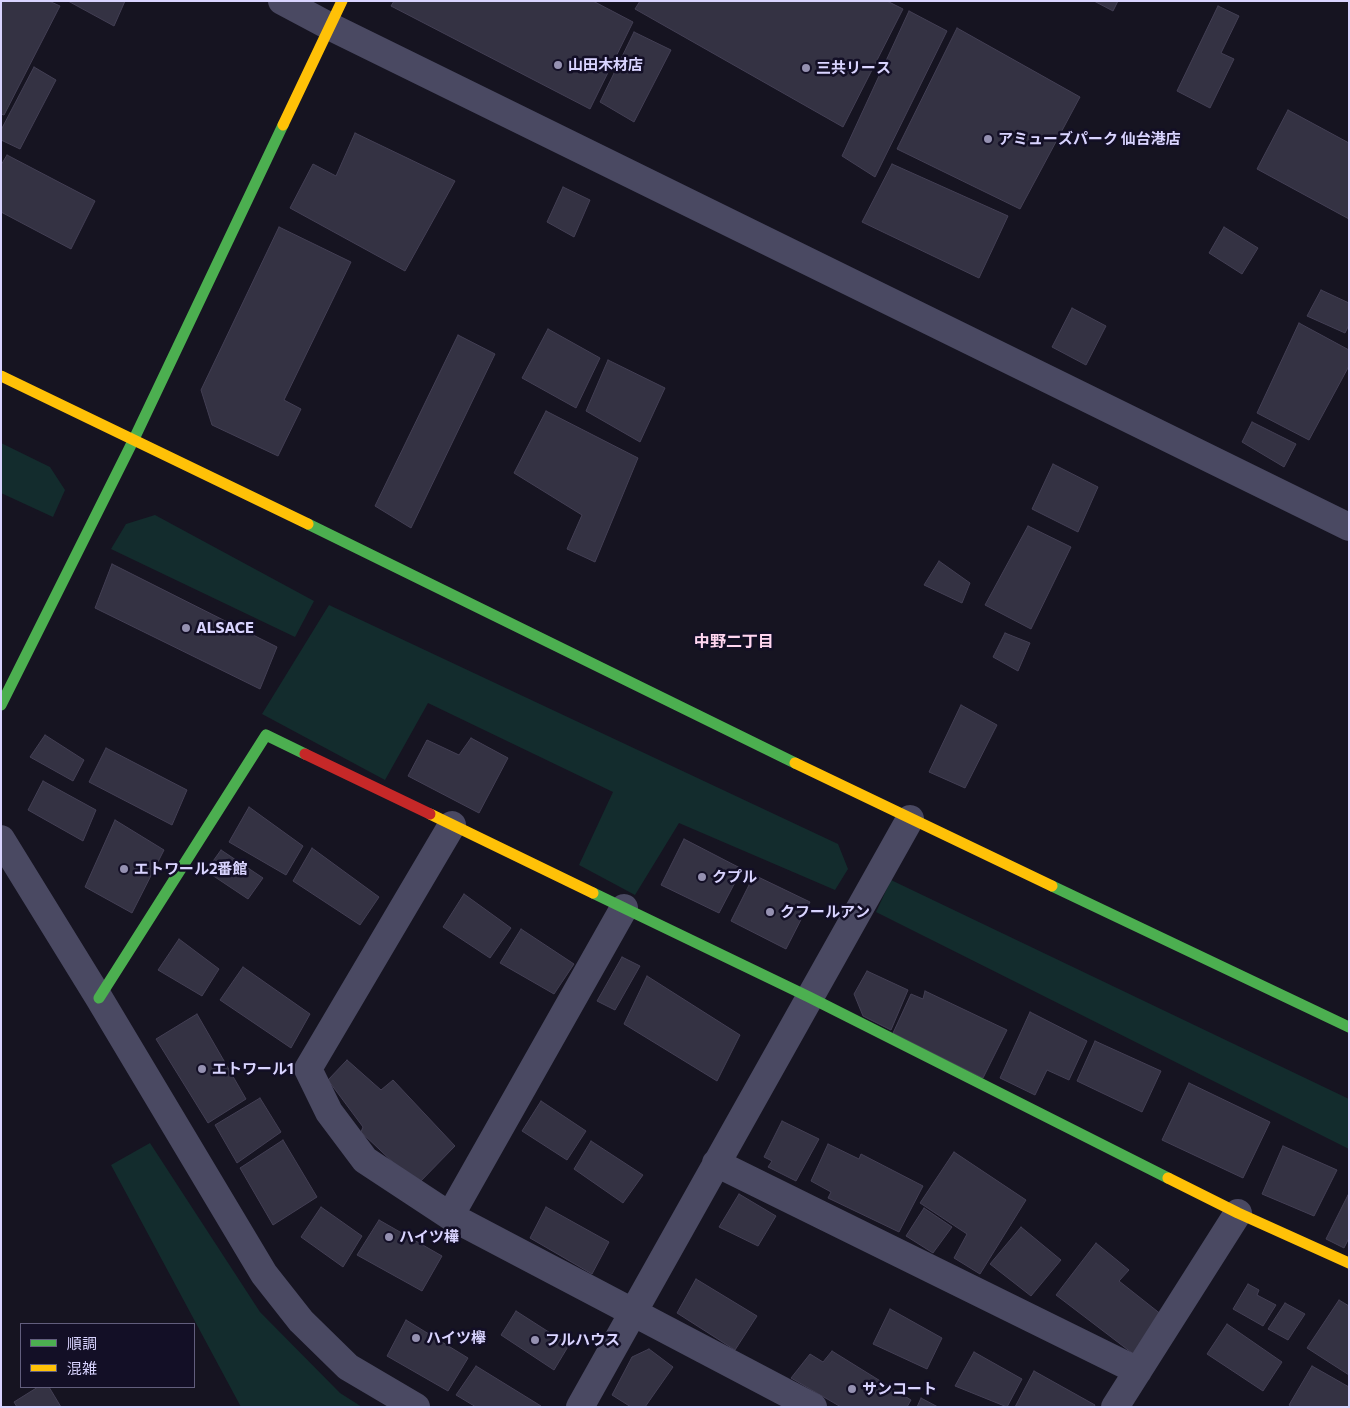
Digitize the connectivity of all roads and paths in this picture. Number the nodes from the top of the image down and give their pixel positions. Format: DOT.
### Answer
graph roads {
  1 [pos="282,1"];
  2 [pos="342,1"];
  3 [pos="329,26"];
  4 [pos="1,376"];
  5 [pos="134,439"];
  6 [pos="1349,527"];
  7 [pos="8,674"];
  8 [pos="1,705"];
  9 [pos="910,819"];
  10 [pos="452,825"];
  11 [pos="1,839"];
  12 [pos="624,908"];
  13 [pos="809,997"];
  14 [pos="99,998"];
  15 [pos="1349,1027"];
  16 [pos="716,1163"];
  17 [pos="1238,1213"];
  18 [pos="450,1216"];
  19 [pos="1349,1263"];
  20 [pos="633,1312"];
  21 [pos="1138,1371"];
  22 [pos="416,1407"];
  23 [pos="580,1407"];
  24 [pos="813,1407"];
  25 [pos="1115,1407"];
  1 -- 3 [label="street"];
  2 -- 3 [label="street"];
  3 -- 5 [label="street"];
  3 -- 6 [label="street"];
  4 -- 5 [label="street"];
  5 -- 7 [label="street"];
  5 -- 9 [label="street"];
  7 -- 8 [label="street"];
  9 -- 13 [label="street"];
  9 -- 15 [label="street"];
  10 -- 12 [label="street"];
  10 -- 14 [label="street"];
  10 -- 18 [label="street"];
  11 -- 14 [label="street"];
  12 -- 13 [label="street"];
  12 -- 18 [label="street"];
  13 -- 16 [label="street"];
  13 -- 17 [label="street"];
  14 -- 22 [label="street"];
  16 -- 20 [label="street"];
  16 -- 21 [label="street"];
  17 -- 19 [label="street"];
  17 -- 21 [label="street"];
  18 -- 20 [label="street"];
  20 -- 23 [label="street"];
  20 -- 24 [label="street"];
  21 -- 25 [label="street"];
}
